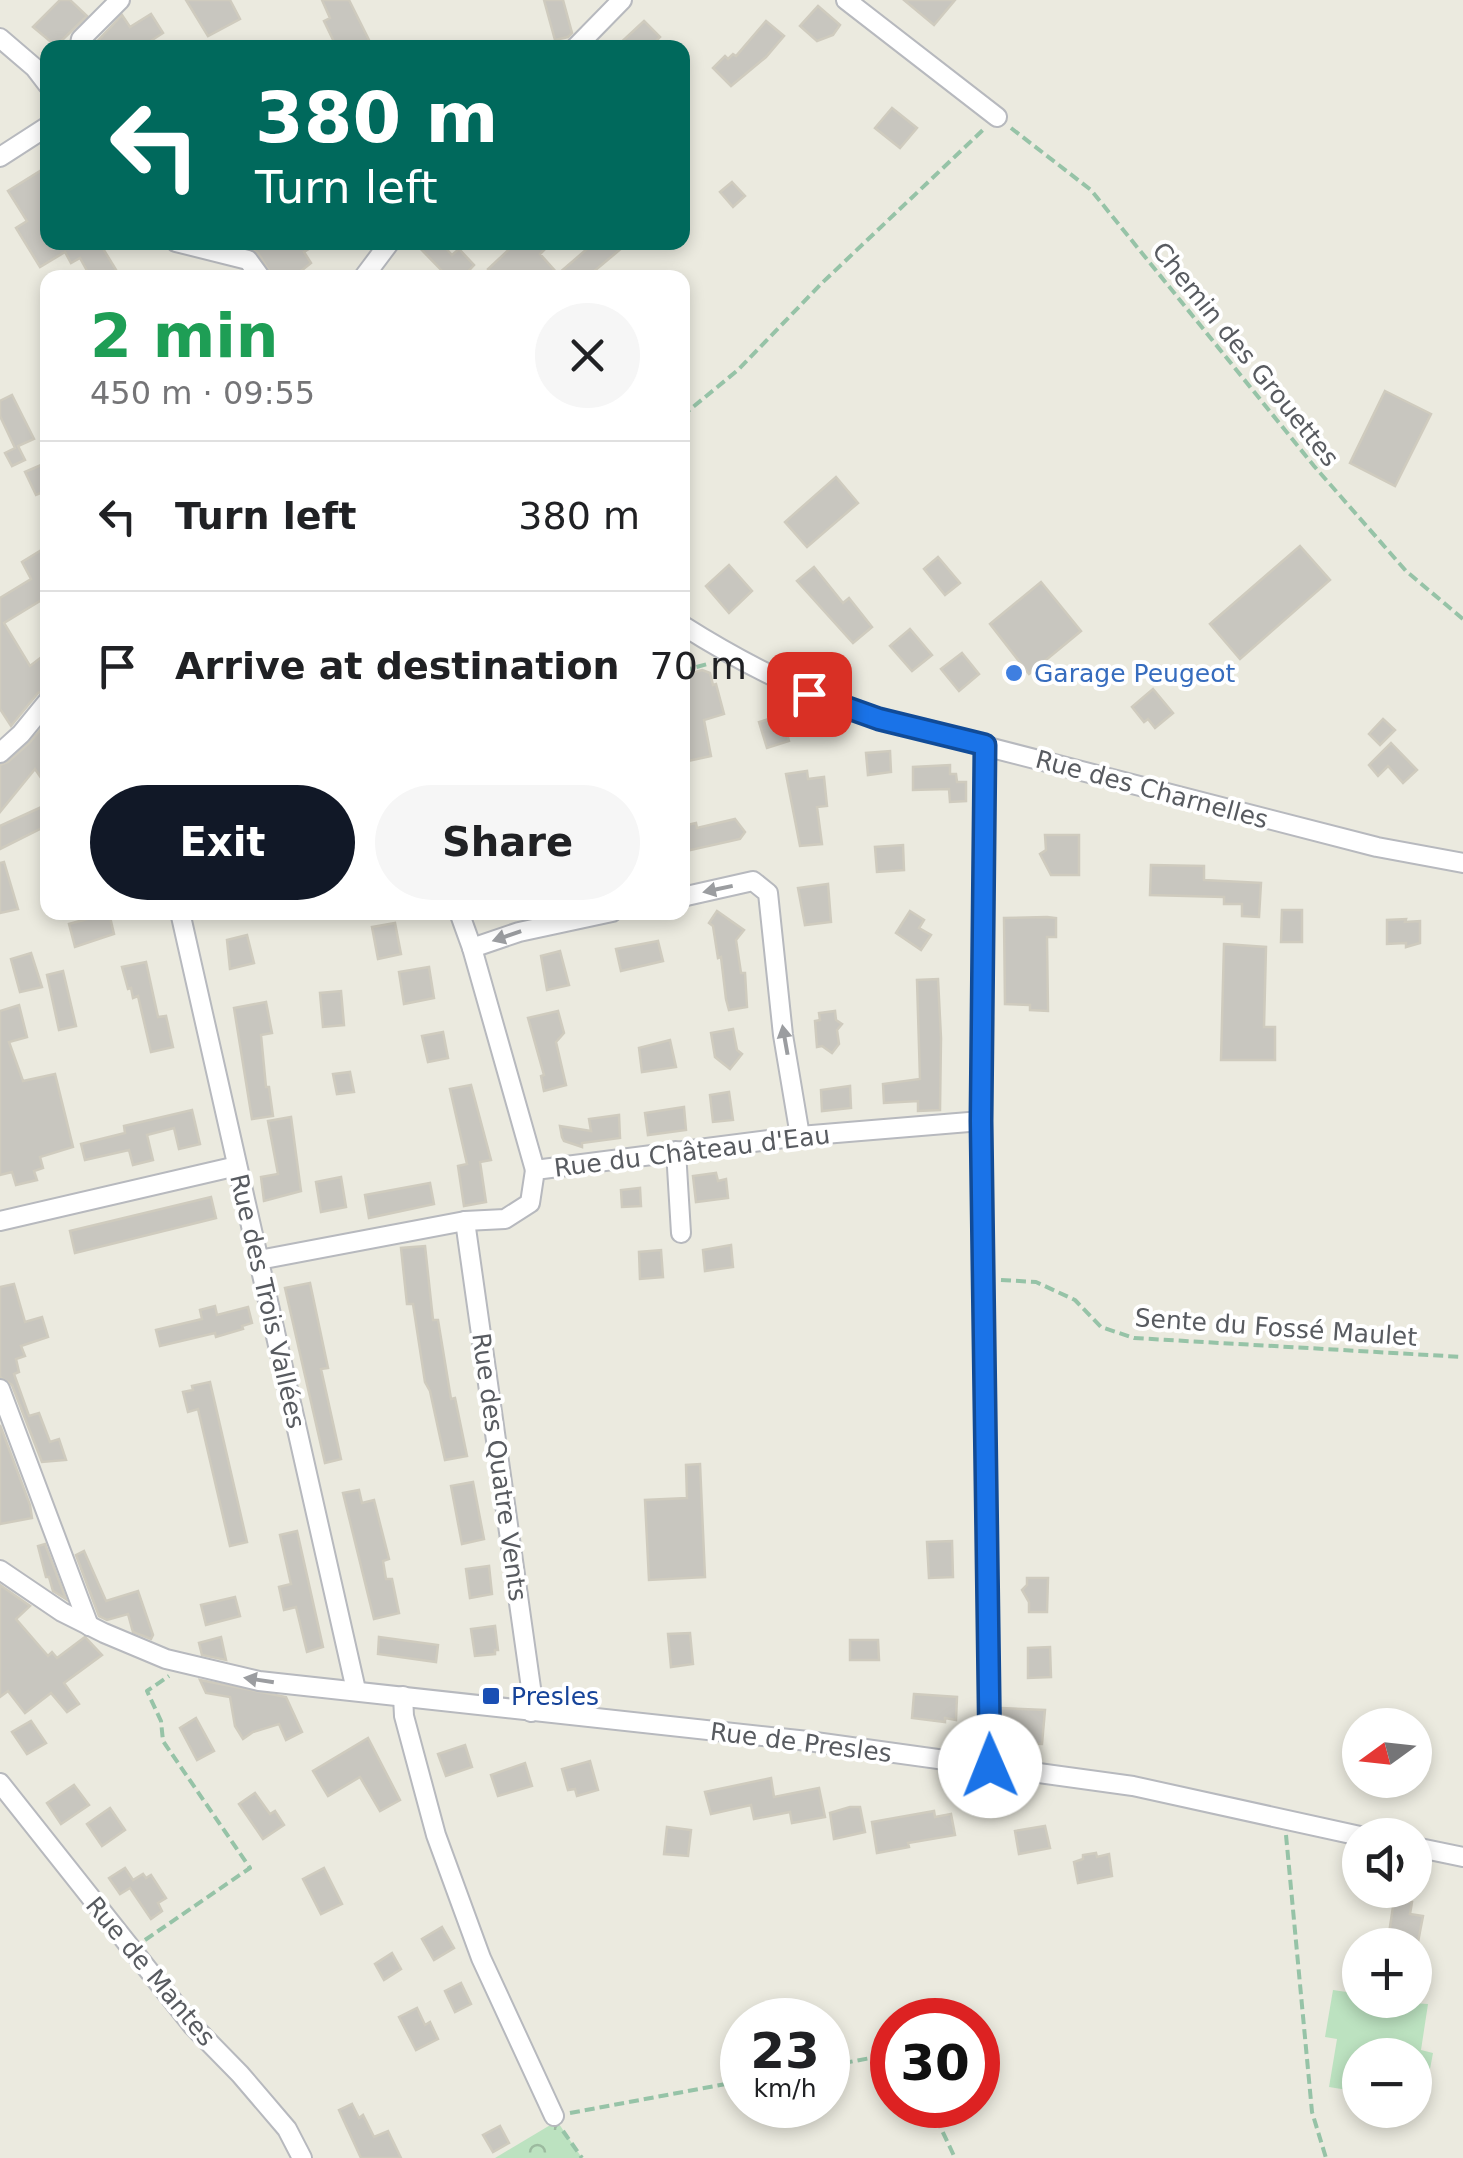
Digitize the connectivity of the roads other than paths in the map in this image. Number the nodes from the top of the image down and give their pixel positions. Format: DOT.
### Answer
graph roads {
  1 [pos="120,0"];
  2 [pos="622,0"];
  3 [pos="846,0"];
  4 [pos="0,38"];
  5 [pos="81,40"];
  6 [pos="583,40"];
  7 [pos="40,75"];
  8 [pos="997,116"];
  9 [pos="40,131"];
  10 [pos="0,157"];
  11 [pos="208,250"];
  12 [pos="255,270"];
  13 [pos="690,630"];
  14 [pos="40,710"];
  15 [pos="985,745"];
  16 [pos="0,752"];
  17 [pos="1463,863"];
  18 [pos="690,895"];
  19 [pos="182,920"];
  20 [pos="462,920"];
  21 [pos="574,920"];
  22 [pos="472,948"];
  23 [pos="981,1121"];
  24 [pos="800,1136"];
  25 [pos="676,1150"];
  26 [pos="237,1166"];
  27 [pos="534,1170"];
  28 [pos="0,1221"];
  29 [pos="465,1221"];
  30 [pos="681,1233"];
  31 [pos="259,1260"];
  32 [pos="0,1389"];
  33 [pos="5,1416"];
  34 [pos="0,1570"];
  35 [pos="88,1626"];
  36 [pos="356,1690"];
  37 [pos="403,1696"];
  38 [pos="532,1712"];
  39 [pos="990,1766"];
  40 [pos="0,1783"];
  41 [pos="1342,1832"];
  42 [pos="1432,1851"];
  43 [pos="1463,1857"];
  44 [pos="554,2116"];
  45 [pos="302,2158"];
  1 -- 5 [label="street"];
  2 -- 6 [label="street"];
  3 -- 8 [label="street"];
  4 -- 7 [label="street"];
  9 -- 10 [label="street"];
  11 -- 12 [label="street"];
  13 -- 15 [label="street, Rue des Charnelles"];
  14 -- 16 [label="street"];
  15 -- 17 [label="street, Rue des Charnelles"];
  15 -- 23 [label="street"];
  24 -- 18 [label="street, one-way"];
  19 -- 26 [label="street, Rue des Trois Vallées"];
  20 -- 22 [label="street"];
  21 -- 22 [label="street, one-way"];
  22 -- 27 [label="street"];
  23 -- 24 [label="street, Rue du Château d'Eau"];
  23 -- 39 [label="street"];
  24 -- 25 [label="street, Rue du Château d'Eau"];
  25 -- 27 [label="street, Rue du Château d'Eau"];
  25 -- 30 [label="street"];
  26 -- 28 [label="street"];
  26 -- 31 [label="street, Rue des Trois Vallées"];
  27 -- 29 [label="street, Rue du Château d'Eau"];
  29 -- 31 [label="street, Rue du Château d'Eau"];
  29 -- 38 [label="street, Rue des Quatre Vents"];
  31 -- 36 [label="street, Rue des Trois Vallées"];
  32 -- 33 [label="street"];
  33 -- 35 [label="street"];
  34 -- 35 [label="street, Rue de Presles"];
  36 -- 35 [label="street, Rue de Presles, one-way"];
  36 -- 37 [label="street, Rue de Presles"];
  37 -- 38 [label="street, Rue de Presles"];
  37 -- 44 [label="street"];
  38 -- 39 [label="street, Rue de Presles"];
  39 -- 41 [label="street, Rue de Presles"];
  40 -- 45 [label="street, Rue de Mantes"];
  42 -- 43 [label="street"];
}
